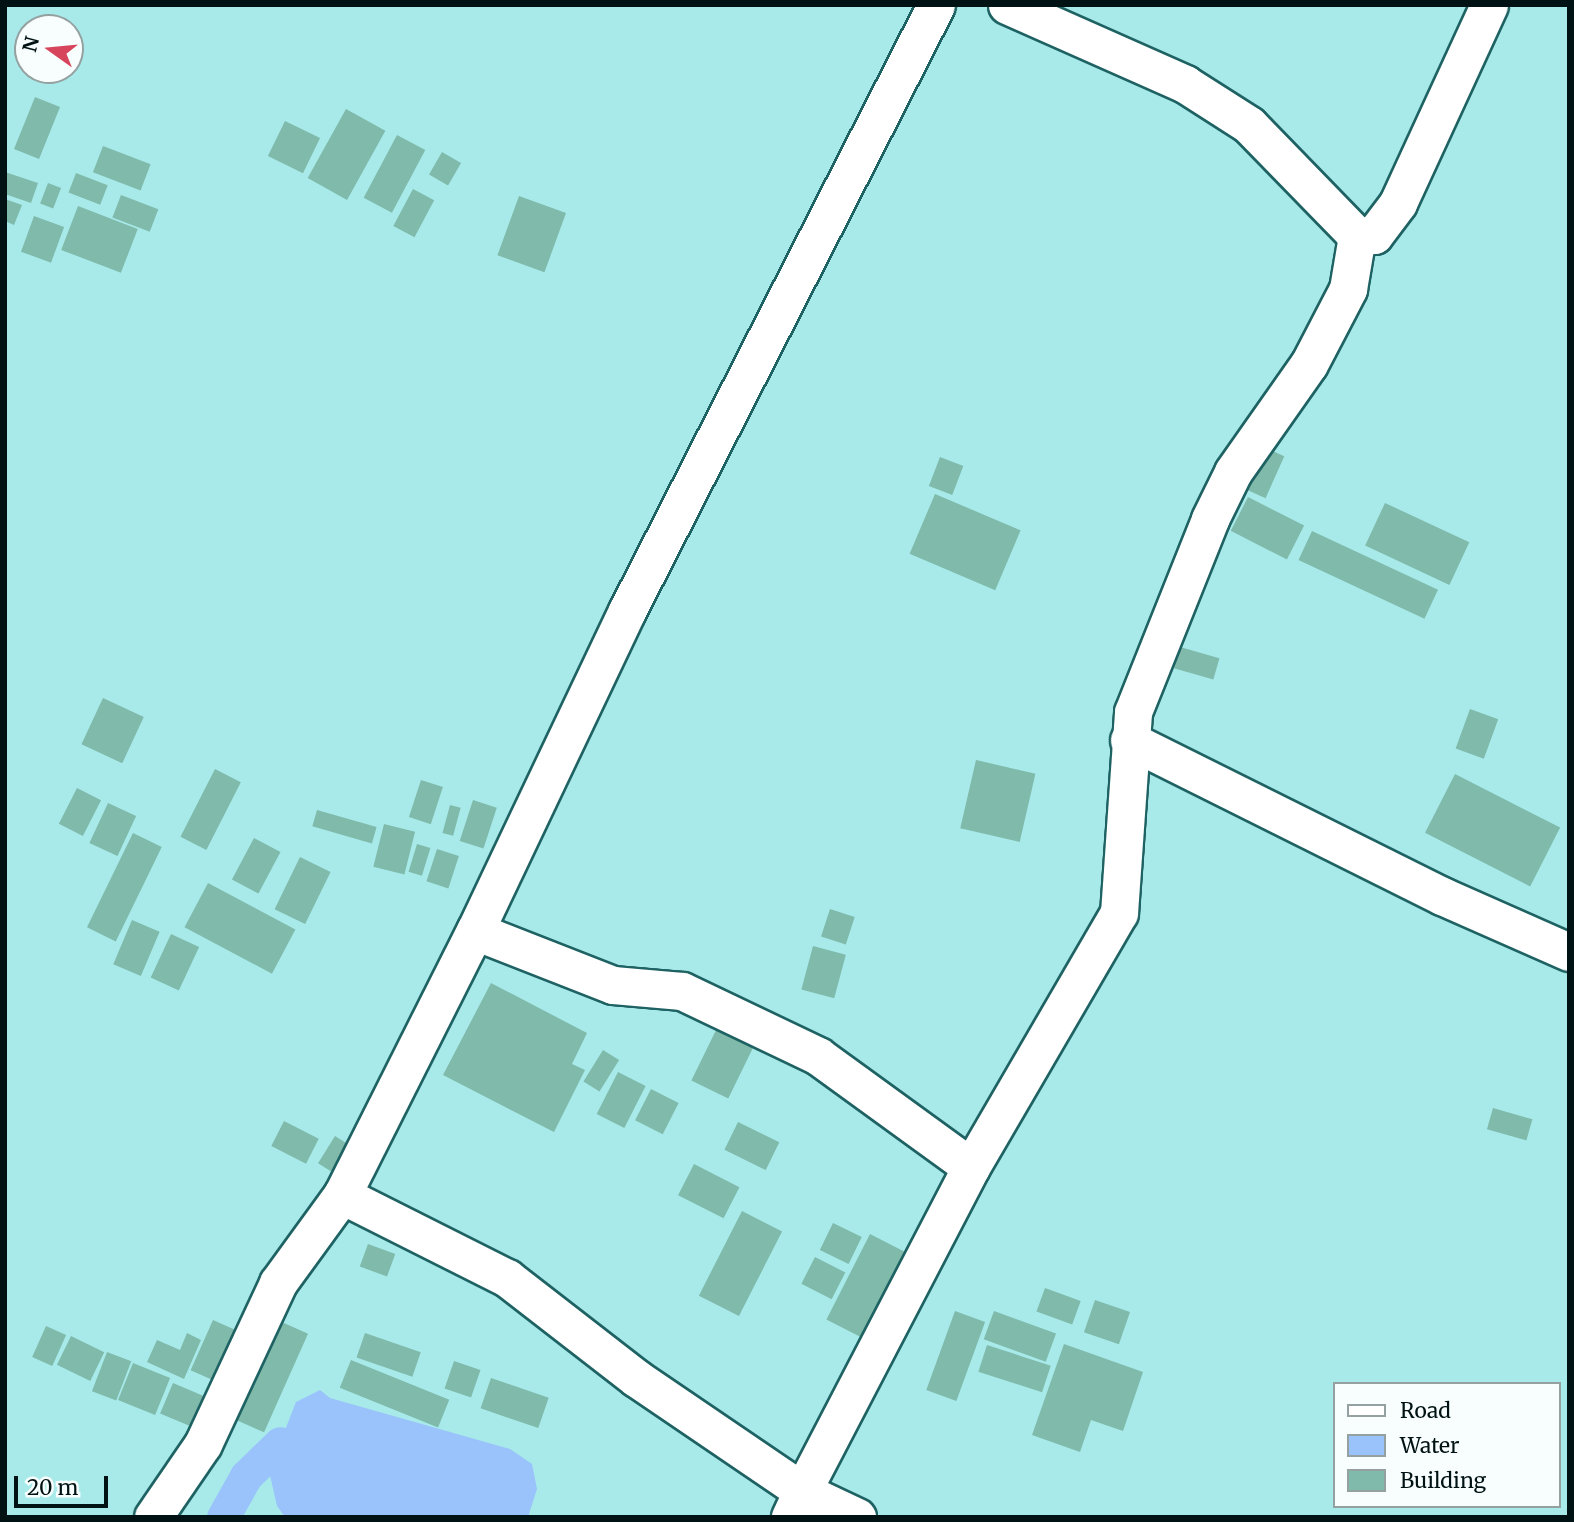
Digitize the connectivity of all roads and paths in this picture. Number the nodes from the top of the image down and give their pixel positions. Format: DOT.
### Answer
graph roads {
  1 [pos="936,5"];
  2 [pos="1007,5"];
  3 [pos="1489,5"];
  4 [pos="1357,236"];
  5 [pos="1129,740"];
  6 [pos="475,931"];
  7 [pos="1569,952"];
  8 [pos="971,1167"];
  9 [pos="342,1195"];
  10 [pos="796,1504"];
  11 [pos="153,1517"];
  12 [pos="857,1517"];
  1 -- 6 [label="street"];
  2 -- 4 [label="street"];
  3 -- 4 [label="street"];
  4 -- 5 [label="street"];
  5 -- 7 [label="street"];
  5 -- 8 [label="street"];
  6 -- 8 [label="street"];
  6 -- 9 [label="street"];
  8 -- 10 [label="street"];
  9 -- 10 [label="street"];
  9 -- 11 [label="street"];
  10 -- 12 [label="street"];
}
